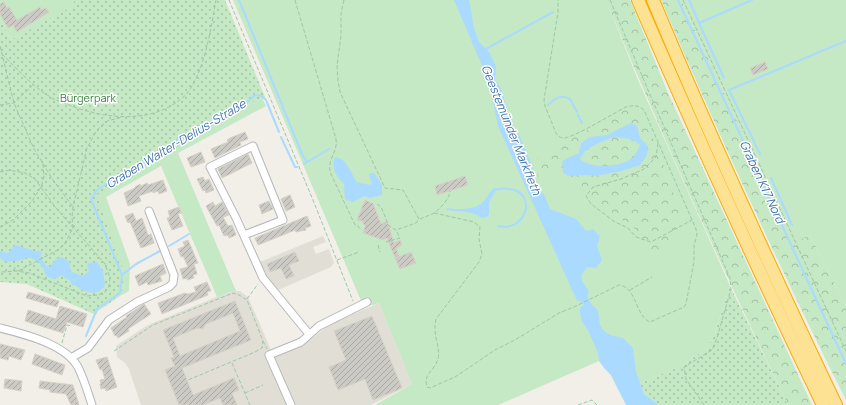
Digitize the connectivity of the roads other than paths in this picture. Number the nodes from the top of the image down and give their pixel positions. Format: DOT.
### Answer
graph roads {
  1 [pos="638,0"];
  2 [pos="653,0"];
  3 [pos="150,211"];
  4 [pos="244,235"];
  5 [pos="367,302"];
  6 [pos="0,328"];
  7 [pos="309,334"];
  8 [pos="71,358"];
  9 [pos="92,405"];
  10 [pos="291,405"];
  11 [pos="823,405"];
  12 [pos="836,405"];
  1 -- 11 [label="highway"];
  2 -- 12 [label="highway"];
  3 -- 8 [label="street"];
  4 -- 4 [label="street"];
  4 -- 7 [label="street"];
  5 -- 7 [label="street"];
  6 -- 8 [label="street"];
  7 -- 10 [label="street"];
  8 -- 9 [label="street"];
}
